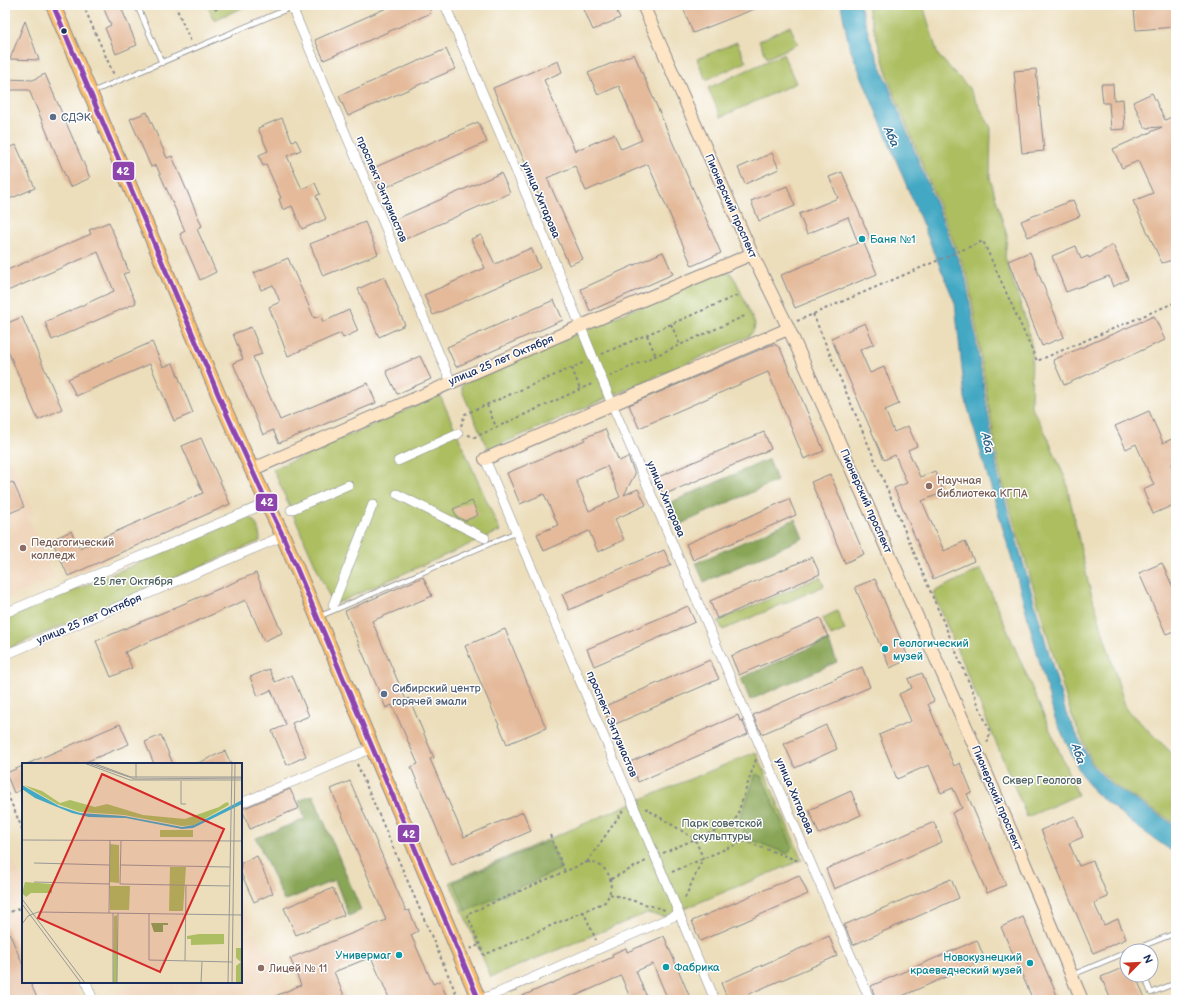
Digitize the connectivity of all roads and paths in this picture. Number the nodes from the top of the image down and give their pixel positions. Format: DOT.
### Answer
graph roads {
  1 [pos="53,5"];
  2 [pos="83,5"];
  3 [pos="137,5"];
  4 [pos="175,5"];
  5 [pos="212,5"];
  6 [pos="227,5"];
  7 [pos="445,5"];
  8 [pos="643,5"];
  9 [pos="291,6"];
  10 [pos="193,49"];
  11 [pos="162,62"];
  12 [pos="116,82"];
  13 [pos="90,93"];
  14 [pos="752,254"];
  15 [pos="1176,302"];
  16 [pos="813,314"];
  17 [pos="671,324"];
  18 [pos="581,326"];
  19 [pos="787,327"];
  20 [pos="646,335"];
  21 [pos="680,345"];
  22 [pos="656,356"];
  23 [pos="572,368"];
  24 [pos="451,382"];
  25 [pos="581,389"];
  26 [pos="612,404"];
  27 [pos="487,405"];
  28 [pos="496,427"];
  29 [pos="458,434"];
  30 [pos="485,459"];
  31 [pos="398,461"];
  32 [pos="251,470"];
  33 [pos="348,485"];
  34 [pos="397,494"];
  35 [pos="266,503"];
  36 [pos="373,504"];
  37 [pos="291,510"];
  38 [pos="517,532"];
  39 [pos="283,536"];
  40 [pos="485,538"];
  41 [pos="5,602"];
  42 [pos="332,605"];
  43 [pos="7,612"];
  44 [pos="317,618"];
  45 [pos="5,655"];
  46 [pos="760,745"];
  47 [pos="986,746"];
  48 [pos="372,748"];
  49 [pos="353,756"];
  50 [pos="8,764"];
  51 [pos="5,768"];
  52 [pos="5,788"];
  53 [pos="631,799"];
  54 [pos="242,803"];
  55 [pos="735,822"];
  56 [pos="22,829"];
  57 [pos="550,835"];
  58 [pos="695,840"];
  59 [pos="744,841"];
  60 [pos="655,856"];
  61 [pos="703,858"];
  62 [pos="587,862"];
  63 [pos="813,866"];
  64 [pos="565,872"];
  65 [pos="664,876"];
  66 [pos="611,879"];
  67 [pos="610,894"];
  68 [pos="22,906"];
  69 [pos="583,911"];
  70 [pos="5,914"];
  71 [pos="678,914"];
  72 [pos="1176,932"];
  73 [pos="1151,943"];
  74 [pos="600,948"];
  75 [pos="1119,955"];
  76 [pos="1072,975"];
  77 [pos="86,983"];
  78 [pos="1147,983"];
  79 [pos="1176,983"];
  80 [pos="93,1000"];
  81 [pos="459,1000"];
  82 [pos="479,1000"];
  83 [pos="715,1000"];
  84 [pos="870,1000"];
  85 [pos="1082,1000"];
  1 -- 13 [label="main road"];
  2 -- 12 [label="path"];
  3 -- 11 [label="lane"];
  4 -- 10 [label="path"];
  5 -- 6 [label="path"];
  7 -- 18 [label="street, улица Хитарова"];
  8 -- 14 [label="street, Пионерский проспект"];
  9 -- 10 [label="lane"];
  9 -- 24 [label="street, проспект Энтузиастов"];
  10 -- 11 [label="lane"];
  11 -- 12 [label="lane"];
  12 -- 13 [label="lane"];
  13 -- 32 [label="main road"];
  14 -- 18 [label="street, улица 25 лет Октября"];
  14 -- 19 [label="street, Пионерский проспект"];
  15 -- 16 [label="path"];
  16 -- 19 [label="path"];
  16 -- 47 [label="path"];
  17 -- 21 [label="path"];
  18 -- 24 [label="street, улица 25 лет Октября"];
  18 -- 26 [label="street, улица Хитарова"];
  19 -- 26 [label="street"];
  19 -- 76 [label="street, Пионерский проспект"];
  20 -- 22 [label="path"];
  23 -- 25 [label="path"];
  24 -- 32 [label="street, улица 25 лет Октября"];
  26 -- 30 [label="street"];
  26 -- 46 [label="street, улица Хитарова"];
  27 -- 28 [label="path"];
  29 -- 31 [label="street"];
  30 -- 38 [label="street, проспект Энтузиастов"];
  32 -- 35 [label="main road"];
  33 -- 37 [label="street"];
  34 -- 40 [label="street"];
  35 -- 39 [label="main road"];
  35 -- 43 [label="street"];
  36 -- 42 [label="street"];
  38 -- 44 [label="lane"];
  38 -- 53 [label="street, проспект Энтузиастов"];
  39 -- 44 [label="main road"];
  39 -- 45 [label="street, улица 25 лет Октября"];
  41 -- 43 [label="lane"];
  44 -- 48 [label="main road"];
  46 -- 55 [label="path"];
  46 -- 63 [label="street, улица Хитарова"];
  48 -- 49 [label="street"];
  48 -- 82 [label="main road"];
  49 -- 54 [label="street"];
  49 -- 81 [label="path"];
  50 -- 51 [label="path"];
  52 -- 56 [label="path"];
  53 -- 58 [label="path"];
  53 -- 60 [label="street, проспект Энтузиастов"];
  53 -- 62 [label="path"];
  55 -- 58 [label="path"];
  55 -- 59 [label="path"];
  57 -- 64 [label="path"];
  58 -- 60 [label="path"];
  58 -- 61 [label="path"];
  59 -- 61 [label="path"];
  59 -- 63 [label="path"];
  60 -- 65 [label="street, проспект Энтузиастов"];
  60 -- 66 [label="path"];
  61 -- 65 [label="path"];
  61 -- 71 [label="path"];
  62 -- 64 [label="path"];
  62 -- 66 [label="path"];
  63 -- 84 [label="street, улица Хитарова"];
  64 -- 69 [label="path"];
  65 -- 71 [label="street, проспект Энтузиастов"];
  66 -- 67 [label="path"];
  67 -- 69 [label="path"];
  67 -- 71 [label="path"];
  68 -- 70 [label="path"];
  69 -- 74 [label="path"];
  71 -- 74 [label="street"];
  71 -- 83 [label="street, проспект Энтузиастов"];
  72 -- 73 [label="lane"];
  74 -- 82 [label="street"];
  75 -- 76 [label="lane"];
  76 -- 85 [label="street, Пионерский проспект"];
  77 -- 80 [label="street"];
  78 -- 79 [label="lane"];
}
